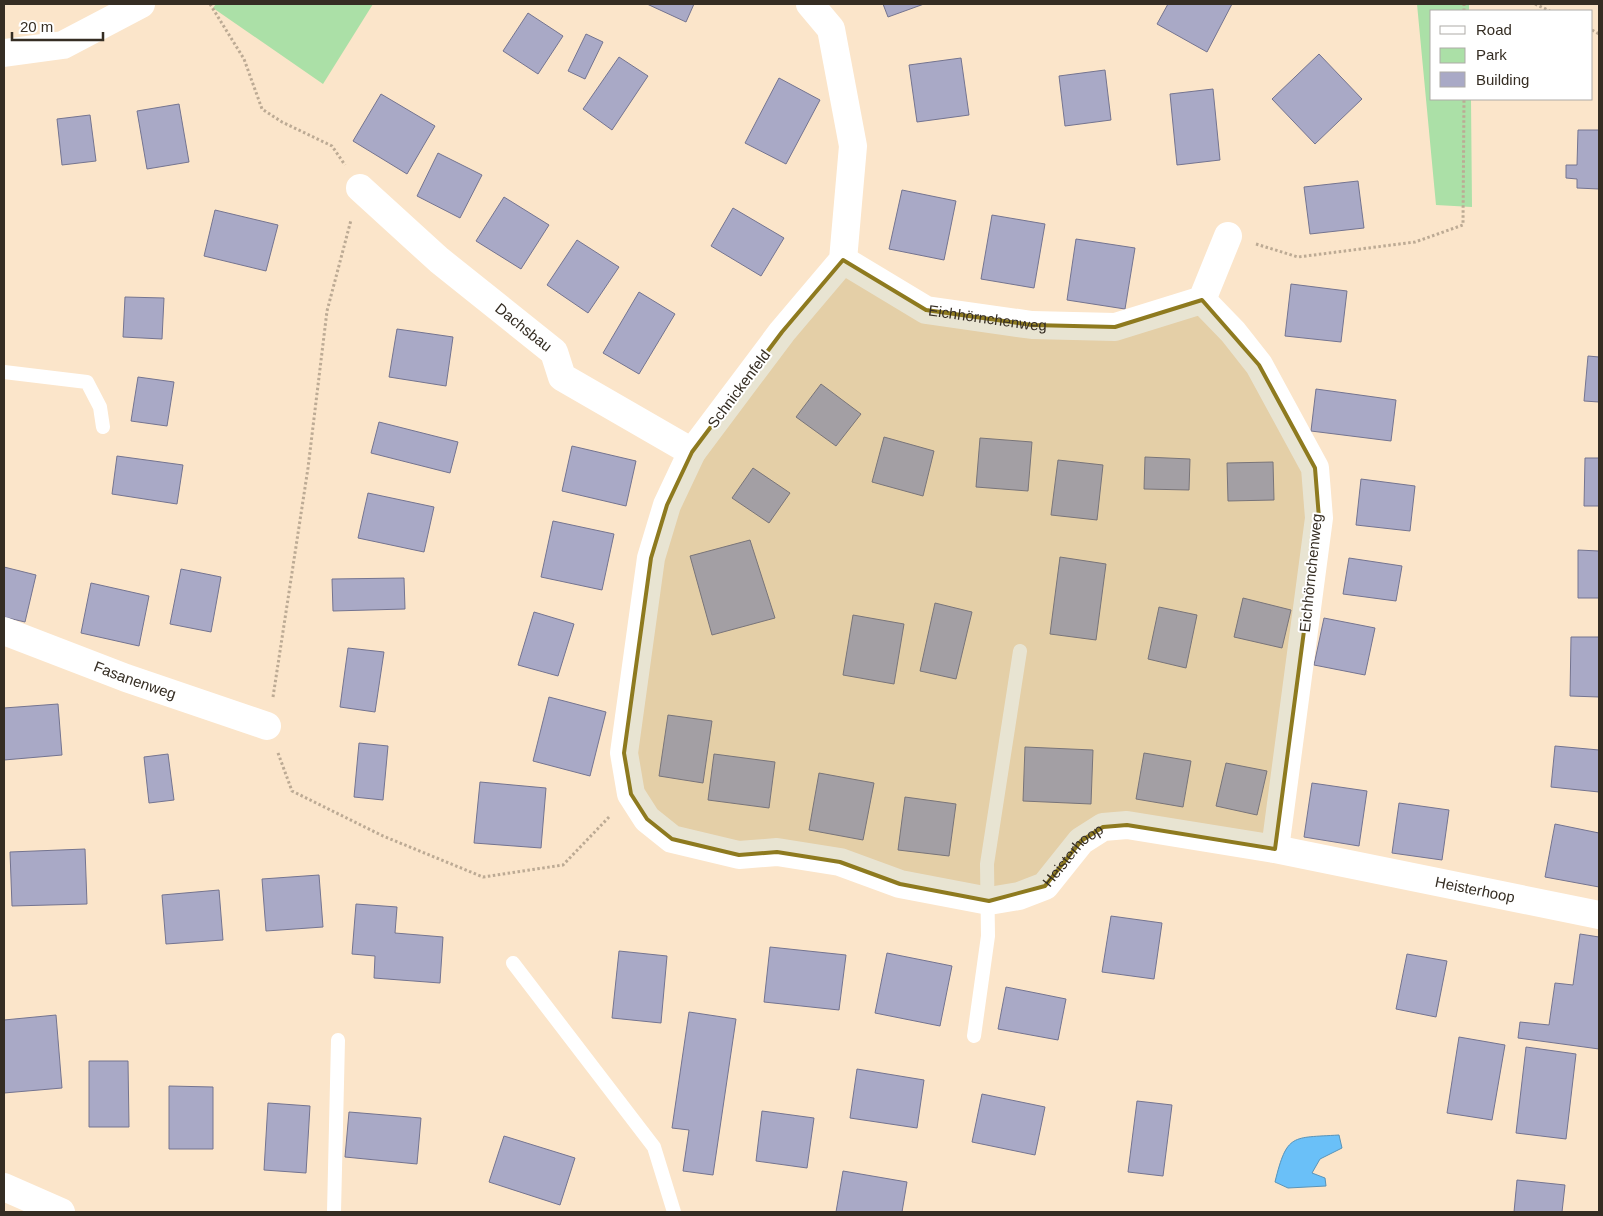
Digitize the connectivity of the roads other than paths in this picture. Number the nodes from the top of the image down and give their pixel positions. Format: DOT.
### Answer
graph roads {
  1 [pos="141,4"];
  2 [pos="810,4"];
  3 [pos="4,53"];
  4 [pos="360,188"];
  5 [pos="1228,236"];
  6 [pos="843,260"];
  7 [pos="1202,300"];
  8 [pos="4,372"];
  9 [pos="103,427"];
  10 [pos="692,452"];
  11 [pos="4,631"];
  12 [pos="1020,651"];
  13 [pos="267,726"];
  14 [pos="631,794"];
  15 [pos="1275,849"];
  16 [pos="989,901"];
  17 [pos="1599,916"];
  18 [pos="514,963"];
  19 [pos="974,1036"];
  20 [pos="338,1040"];
  21 [pos="4,1187"];
  22 [pos="61,1212"];
  23 [pos="334,1212"];
  24 [pos="674,1212"];
  1 -- 3 [label="street"];
  2 -- 6 [label="street"];
  4 -- 10 [label="street, Dachsbau"];
  5 -- 7 [label="street"];
  6 -- 7 [label="street, Eichhörnchenweg"];
  6 -- 10 [label="street, Schnickenfeld"];
  7 -- 15 [label="street, Eichhörnchenweg"];
  8 -- 9 [label="lane"];
  10 -- 14 [label="street, Schnickenfeld"];
  11 -- 13 [label="street, Fasanenweg"];
  12 -- 16 [label="lane"];
  14 -- 16 [label="street, Heisterhoop"];
  15 -- 16 [label="street, Heisterhoop"];
  15 -- 17 [label="street, Heisterhoop"];
  16 -- 19 [label="lane"];
  18 -- 24 [label="lane"];
  20 -- 23 [label="lane"];
  21 -- 22 [label="street"];
}
